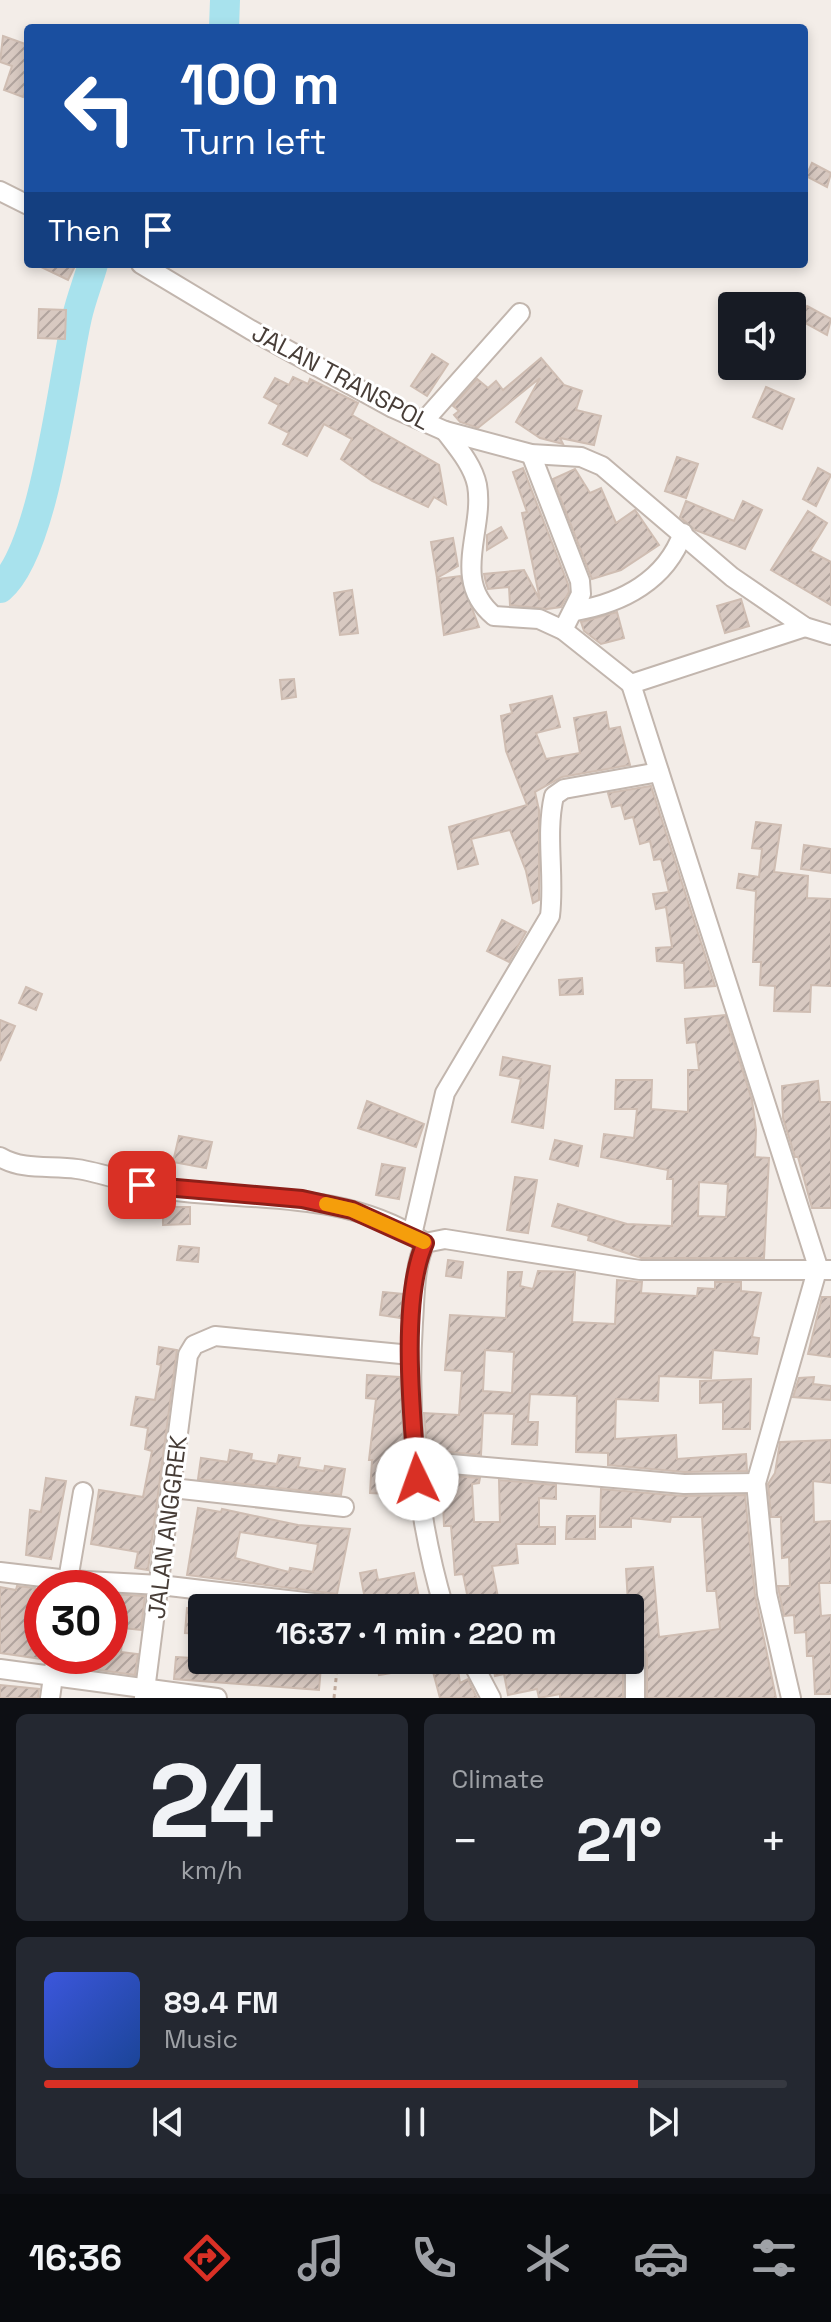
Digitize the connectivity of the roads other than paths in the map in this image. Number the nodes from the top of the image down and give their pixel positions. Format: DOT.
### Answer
graph roads {
  1 [pos="0,191"];
  2 [pos="24,203"];
  3 [pos="148,268"];
  4 [pos="520,313"];
  5 [pos="424,421"];
  6 [pos="445,431"];
  7 [pos="531,454"];
  8 [pos="683,533"];
  9 [pos="575,611"];
  10 [pos="805,627"];
  11 [pos="563,630"];
  12 [pos="831,635"];
  13 [pos="631,684"];
  14 [pos="659,772"];
  15 [pos="0,1157"];
  16 [pos="418,1239"];
  17 [pos="824,1268"];
  18 [pos="411,1355"];
  19 [pos="416,1461"];
  20 [pos="756,1483"];
  21 [pos="172,1488"];
  22 [pos="83,1492"];
  23 [pos="344,1507"];
  24 [pos="69,1570"];
  25 [pos="0,1572"];
  26 [pos="24,1576"];
  27 [pos="128,1585"];
  28 [pos="160,1585"];
  29 [pos="237,1594"];
  30 [pos="440,1594"];
  31 [pos="24,1667"];
  32 [pos="0,1669"];
  33 [pos="53,1674"];
  34 [pos="84,1674"];
  35 [pos="478,1674"];
  36 [pos="635,1674"];
  37 [pos="145,1692"];
  38 [pos="50,1698"];
  39 [pos="217,1698"];
  40 [pos="491,1698"];
  41 [pos="635,1698"];
  42 [pos="791,1698"];
  1 -- 2 [label="street"];
  3 -- 5 [label="street, JALAN TRANSPOL"];
  4 -- 5 [label="street"];
  5 -- 6 [label="street, JALAN TRANSPOL"];
  6 -- 7 [label="street, JALAN TRANSPOL"];
  6 -- 11 [label="street"];
  7 -- 8 [label="street, JALAN TRANSPOL"];
  7 -- 9 [label="street"];
  8 -- 9 [label="street"];
  8 -- 10 [label="street, JALAN TRANSPOL"];
  9 -- 11 [label="street"];
  10 -- 12 [label="street, JALAN TRANSPOL"];
  10 -- 13 [label="street"];
  11 -- 13 [label="street"];
  13 -- 14 [label="street"];
  14 -- 16 [label="street"];
  14 -- 17 [label="street"];
  15 -- 16 [label="street"];
  16 -- 17 [label="street"];
  16 -- 18 [label="street"];
  17 -- 20 [label="street"];
  18 -- 19 [label="street"];
  18 -- 21 [label="street, JALAN ANGGREK"];
  19 -- 20 [label="street"];
  19 -- 30 [label="street"];
  20 -- 42 [label="street"];
  21 -- 23 [label="street"];
  21 -- 28 [label="street, JALAN ANGGREK"];
  22 -- 24 [label="street"];
  25 -- 26 [label="street"];
  27 -- 28 [label="street"];
  28 -- 29 [label="street"];
  28 -- 37 [label="street, JALAN ANGGREK"];
  31 -- 32 [label="street"];
  33 -- 38 [label="street"];
  34 -- 37 [label="street"];
  35 -- 40 [label="street"];
  36 -- 41 [label="street"];
  37 -- 39 [label="street"];
}
